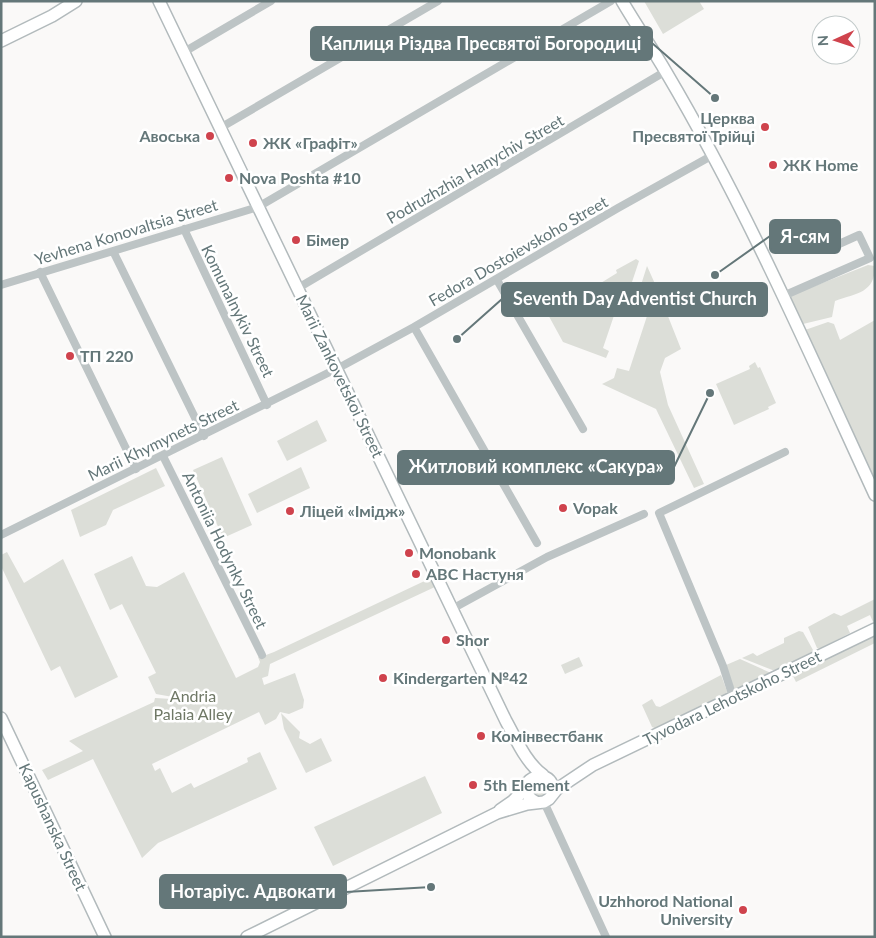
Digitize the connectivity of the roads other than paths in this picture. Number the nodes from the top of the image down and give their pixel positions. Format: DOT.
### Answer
graph roads {
  1 [pos="76,1"];
  2 [pos="159,1"];
  3 [pos="271,1"];
  4 [pos="438,1"];
  5 [pos="611,1"];
  6 [pos="622,1"];
  7 [pos="1,41"];
  8 [pos="184,52"];
  9 [pos="666,71"];
  10 [pos="220,128"];
  11 [pos="712,155"];
  12 [pos="258,207"];
  13 [pos="184,229"];
  14 [pos="839,244"];
  15 [pos="113,251"];
  16 [pos="40,272"];
  17 [pos="497,280"];
  18 [pos="1,285"];
  19 [pos="298,288"];
  20 [pos="782,296"];
  21 [pos="414,327"];
  22 [pos="337,370"];
  23 [pos="267,404"];
  24 [pos="583,429"];
  25 [pos="204,436"];
  26 [pos="785,452"];
  27 [pos="163,456"];
  28 [pos="136,469"];
  29 [pos="875,495"];
  30 [pos="644,514"];
  31 [pos="1,535"];
  32 [pos="537,543"];
  33 [pos="452,609"];
  34 [pos="875,629"];
  35 [pos="262,655"];
  36 [pos="733,697"];
  37 [pos="1,718"];
  38 [pos="522,751"];
  39 [pos="590,767"];
  40 [pos="545,776"];
  41 [pos="527,785"];
  42 [pos="544,800"];
  43 [pos="497,814"];
  44 [pos="105,937"];
  45 [pos="247,937"];
  46 [pos="606,937"];
  1 -- 7 [label="street"];
  2 -- 8 [label="street, Marii Zankovetskoi Street"];
  3 -- 8 [label="street"];
  4 -- 10 [label="street"];
  5 -- 12 [label="street, Yevhena Konovaltsia Street"];
  6 -- 9 [label="street"];
  8 -- 10 [label="street, Marii Zankovetskoi Street"];
  9 -- 11 [label="street"];
  9 -- 19 [label="street, Podruzhzhia Hanychiv Street"];
  10 -- 12 [label="street, Marii Zankovetskoi Street"];
  11 -- 17 [label="street, Fedora Dostoievskoho Street"];
  11 -- 20 [label="street"];
  12 -- 13 [label="street, Yevhena Konovaltsia Street"];
  12 -- 19 [label="street, Marii Zankovetskoi Street"];
  13 -- 15 [label="street, Yevhena Konovaltsia Street"];
  13 -- 23 [label="street, Komunalnykiv Street"];
  14 -- 20 [label="street"];
  15 -- 16 [label="street, Yevhena Konovaltsia Street"];
  15 -- 25 [label="street"];
  16 -- 18 [label="street, Yevhena Konovaltsia Street"];
  16 -- 28 [label="street"];
  17 -- 21 [label="street, Fedora Dostoievskoho Street"];
  17 -- 24 [label="street"];
  19 -- 22 [label="street, Marii Zankovetskoi Street"];
  20 -- 29 [label="street"];
  21 -- 22 [label="street, Fedora Dostoievskoho Street"];
  21 -- 32 [label="street"];
  22 -- 23 [label="street, Marii Khymynets Street"];
  22 -- 33 [label="street, Marii Zankovetskoi Street"];
  23 -- 25 [label="street, Marii Khymynets Street"];
  25 -- 27 [label="street, Marii Khymynets Street"];
  26 -- 36 [label="street"];
  27 -- 28 [label="street, Marii Khymynets Street"];
  27 -- 35 [label="street, Antoniia Hodynky Street"];
  28 -- 31 [label="street, Marii Khymynets Street"];
  30 -- 33 [label="street"];
  33 -- 38 [label="street, Marii Zankovetskoi Street"];
  34 -- 36 [label="street, Tyvodara Lehotskoho Street"];
  36 -- 39 [label="street, Tyvodara Lehotskoho Street"];
  37 -- 44 [label="street, Kapushanska Street"];
  38 -- 40 [label="street, Marii Zankovetskoi Street"];
  38 -- 41 [label="street, Marii Zankovetskoi Street"];
  39 -- 40 [label="street, Tyvodara Lehotskoho Street"];
  39 -- 42 [label="street, Tyvodara Lehotskoho Street"];
  40 -- 41 [label="street"];
  40 -- 42 [label="street"];
  41 -- 42 [label="street"];
  41 -- 43 [label="street, Tyvodara Lehotskoho Street"];
  42 -- 43 [label="street, Tyvodara Lehotskoho Street"];
  42 -- 46 [label="street"];
  43 -- 45 [label="street, Tyvodara Lehotskoho Street"];
}
